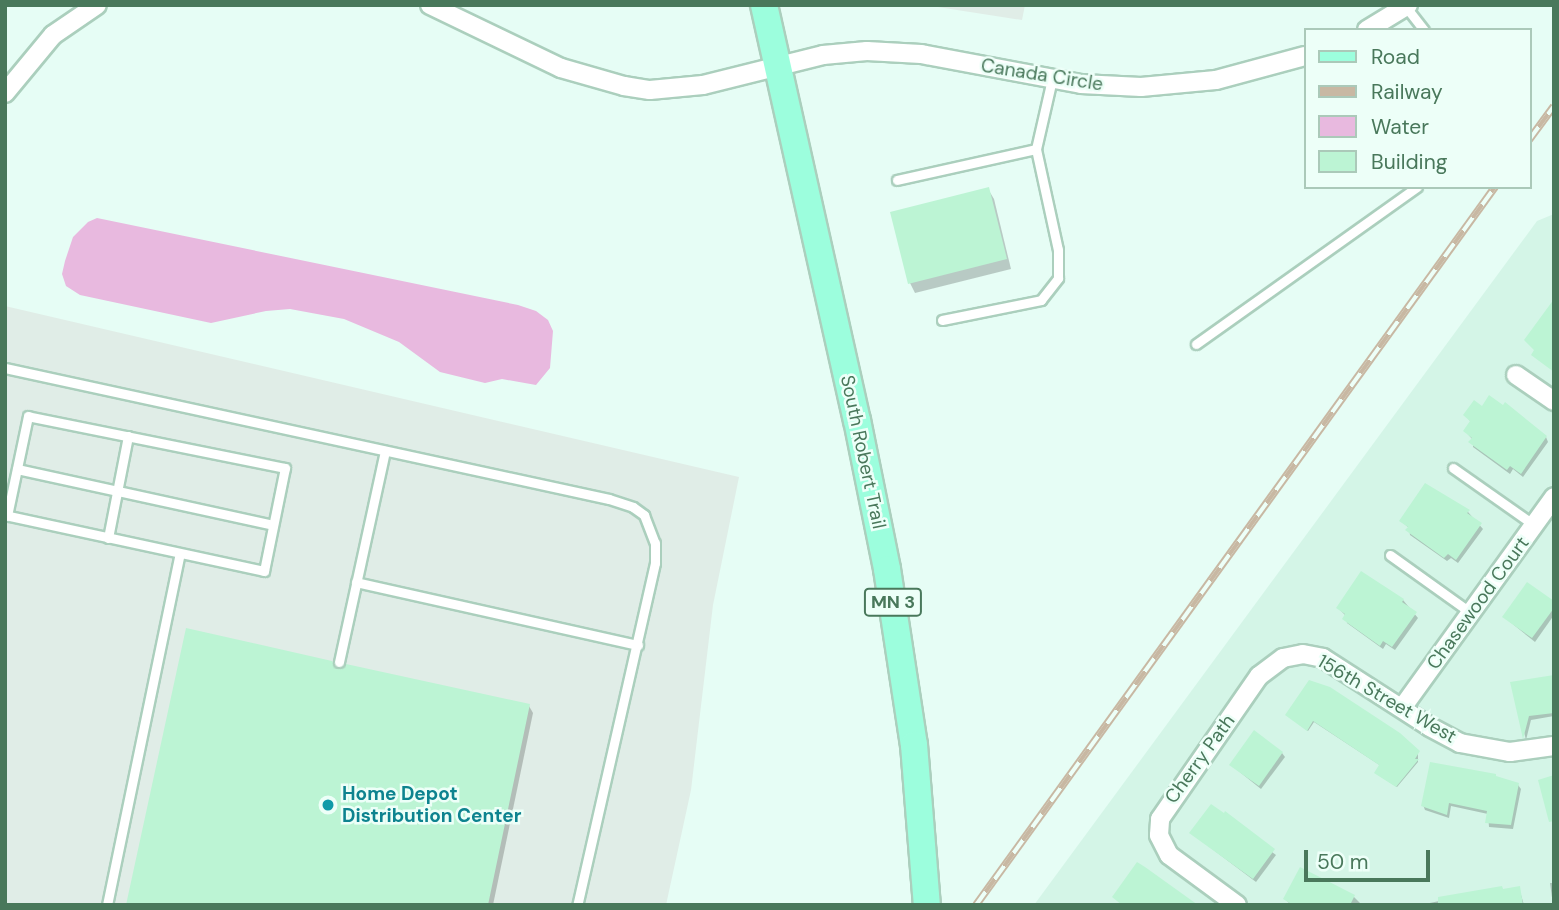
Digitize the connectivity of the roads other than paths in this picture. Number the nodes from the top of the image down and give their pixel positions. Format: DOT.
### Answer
graph roads {
  1 [pos="97,5"];
  2 [pos="430,5"];
  3 [pos="764,5"];
  4 [pos="1407,6"];
  5 [pos="1370,28"];
  6 [pos="1423,28"];
  7 [pos="1304,56"];
  8 [pos="778,65"];
  9 [pos="1052,79"];
  10 [pos="5,93"];
  11 [pos="1036,149"];
  12 [pos="897,180"];
  13 [pos="1414,189"];
  14 [pos="942,320"];
  15 [pos="1196,344"];
  16 [pos="5,368"];
  17 [pos="1516,375"];
  18 [pos="1554,401"];
  19 [pos="128,436"];
  20 [pos="385,451"];
  21 [pos="1453,468"];
  22 [pos="17,469"];
  23 [pos="117,491"];
  24 [pos="1554,497"];
  25 [pos="6,516"];
  26 [pos="273,525"];
  27 [pos="1534,525"];
  28 [pos="108,537"];
  29 [pos="180,553"];
  30 [pos="1390,555"];
  31 [pos="356,582"];
  32 [pos="1471,613"];
  33 [pos="638,645"];
  34 [pos="1303,654"];
  35 [pos="338,662"];
  36 [pos="1402,708"];
  37 [pos="1554,746"];
  38 [pos="107,905"];
  39 [pos="577,905"];
  40 [pos="927,905"];
  41 [pos="1237,905"];
  1 -- 10 [label="street"];
  2 -- 8 [label="street, Canada Circle"];
  3 -- 8 [label="main road, South Robert Trail / MN 3"];
  4 -- 5 [label="street"];
  4 -- 6 [label="lane"];
  7 -- 9 [label="street, Canada Circle"];
  8 -- 9 [label="street, Canada Circle"];
  8 -- 40 [label="main road, South Robert Trail / MN 3"];
  9 -- 11 [label="lane"];
  11 -- 12 [label="lane"];
  11 -- 14 [label="lane"];
  13 -- 15 [label="lane"];
  16 -- 20 [label="lane"];
  17 -- 18 [label="street"];
  19 -- 22 [label="lane"];
  19 -- 23 [label="lane"];
  19 -- 26 [label="lane"];
  20 -- 31 [label="lane"];
  20 -- 33 [label="lane"];
  21 -- 27 [label="lane"];
  22 -- 23 [label="lane"];
  22 -- 25 [label="lane"];
  23 -- 26 [label="lane"];
  23 -- 28 [label="lane"];
  24 -- 27 [label="street, Chasewood Court"];
  25 -- 28 [label="lane"];
  26 -- 29 [label="lane"];
  27 -- 32 [label="street, Chasewood Court"];
  28 -- 29 [label="lane"];
  29 -- 38 [label="lane"];
  30 -- 32 [label="lane"];
  31 -- 33 [label="lane"];
  31 -- 35 [label="lane"];
  32 -- 36 [label="street, Chasewood Court"];
  33 -- 39 [label="lane"];
  34 -- 36 [label="street, 156th Street West"];
  34 -- 41 [label="street, Cherry Path"];
  36 -- 37 [label="street, 156th Street West"];
}
